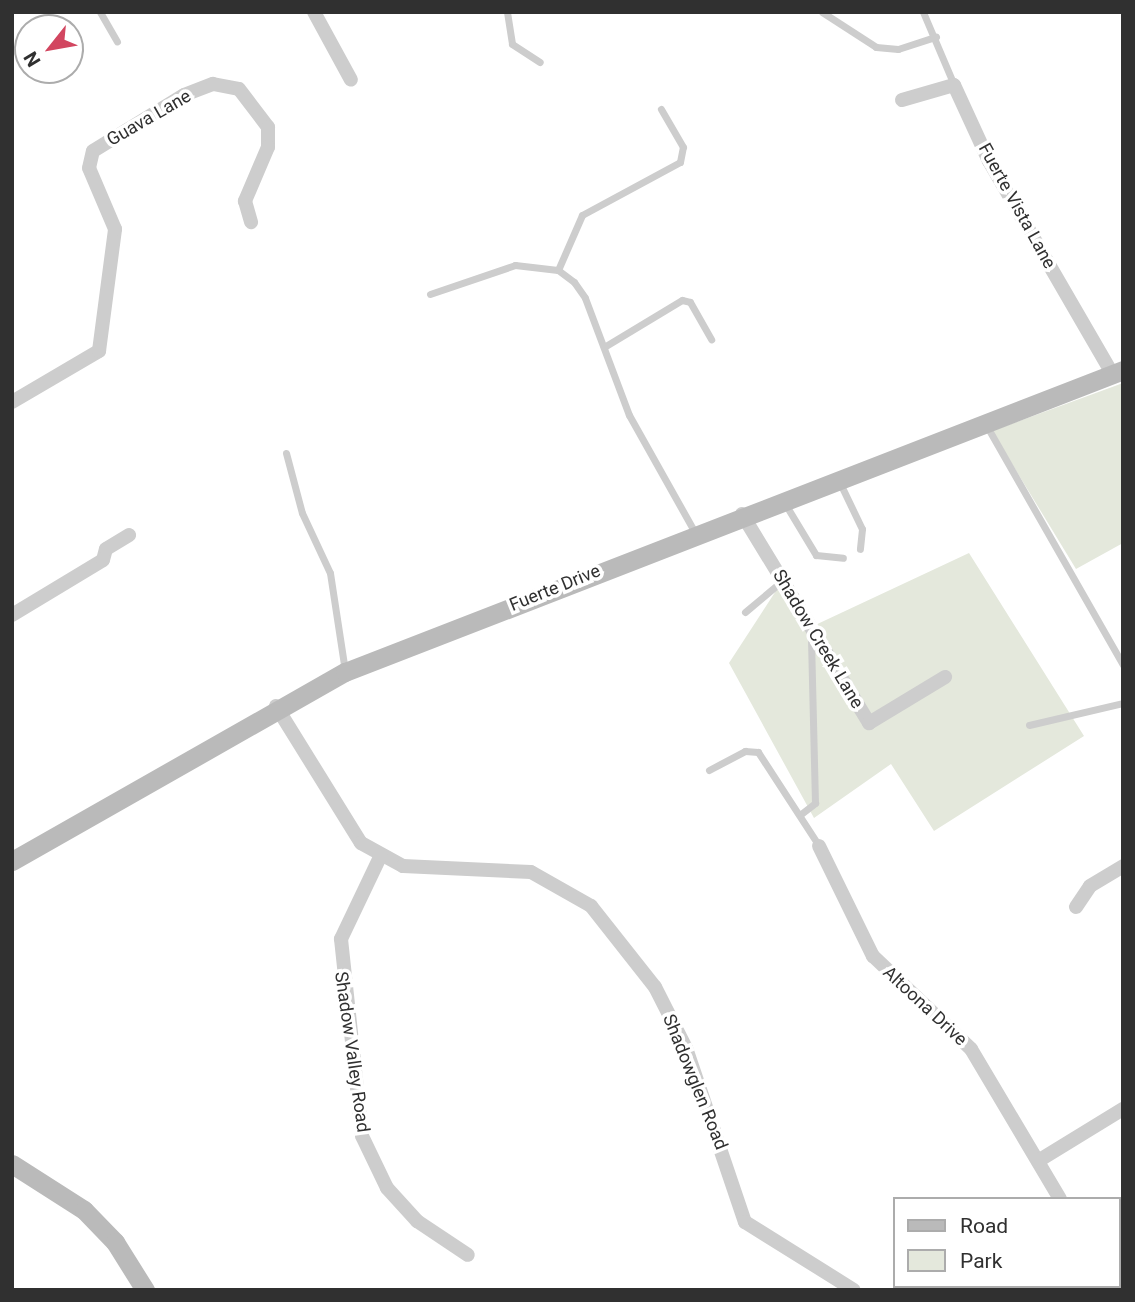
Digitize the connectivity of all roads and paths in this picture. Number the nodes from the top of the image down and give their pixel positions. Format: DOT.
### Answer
graph roads {
  1 [pos="100,12"];
  2 [pos="314,12"];
  3 [pos="507,12"];
  4 [pos="822,12"];
  5 [pos="923,12"];
  6 [pos="936,37"];
  7 [pos="117,41"];
  8 [pos="540,62"];
  9 [pos="351,80"];
  10 [pos="954,85"];
  11 [pos="902,100"];
  12 [pos="661,108"];
  13 [pos="251,222"];
  14 [pos="558,270"];
  15 [pos="430,294"];
  16 [pos="711,339"];
  17 [pos="604,347"];
  18 [pos="1117,371"];
  19 [pos="12,402"];
  20 [pos="985,423"];
  21 [pos="286,453"];
  22 [pos="837,477"];
  23 [pos="783,498"];
  24 [pos="742,514"];
  25 [pos="694,531"];
  26 [pos="129,535"];
  27 [pos="860,548"];
  28 [pos="843,558"];
  29 [pos="782,580"];
  30 [pos="745,611"];
  31 [pos="12,615"];
  32 [pos="811,627"];
  33 [pos="1123,665"];
  34 [pos="345,672"];
  35 [pos="946,677"];
  36 [pos="1123,703"];
  37 [pos="276,706"];
  38 [pos="1029,726"];
  39 [pos="709,770"];
  40 [pos="801,814"];
  41 [pos="819,846"];
  42 [pos="381,855"];
  43 [pos="12,861"];
  44 [pos="1123,866"];
  45 [pos="1076,907"];
  46 [pos="1123,1109"];
  47 [pos="1038,1161"];
  48 [pos="12,1164"];
  49 [pos="1059,1197"];
  50 [pos="468,1255"];
  51 [pos="145,1290"];
  52 [pos="854,1290"];
  1 -- 7 [label="lane"];
  2 -- 9 [label="street"];
  3 -- 8 [label="lane"];
  4 -- 6 [label="lane"];
  5 -- 6 [label="lane"];
  6 -- 10 [label="lane"];
  10 -- 11 [label="street"];
  10 -- 18 [label="street, Fuerte Vista Lane"];
  12 -- 14 [label="lane"];
  13 -- 19 [label="street, Guava Lane"];
  14 -- 15 [label="lane"];
  14 -- 17 [label="lane"];
  16 -- 17 [label="lane"];
  17 -- 25 [label="lane"];
  18 -- 20 [label="street, Fuerte Drive"];
  20 -- 22 [label="street, Fuerte Drive"];
  20 -- 33 [label="lane"];
  21 -- 34 [label="lane"];
  22 -- 23 [label="street, Fuerte Drive"];
  22 -- 27 [label="lane"];
  23 -- 24 [label="street, Fuerte Drive"];
  23 -- 28 [label="lane"];
  24 -- 25 [label="street, Fuerte Drive"];
  24 -- 29 [label="street, Shadow Creek Lane"];
  25 -- 34 [label="street, Fuerte Drive"];
  26 -- 31 [label="street"];
  29 -- 30 [label="lane"];
  29 -- 32 [label="street, Shadow Creek Lane"];
  32 -- 35 [label="street, Shadow Creek Lane"];
  32 -- 40 [label="lane"];
  34 -- 37 [label="street, Fuerte Drive"];
  36 -- 38 [label="lane"];
  37 -- 42 [label="street, Shadowglen Road"];
  37 -- 43 [label="street, Fuerte Drive"];
  39 -- 40 [label="lane"];
  40 -- 41 [label="lane"];
  41 -- 47 [label="street, Altoona Drive"];
  42 -- 50 [label="street, Shadow Valley Road"];
  42 -- 52 [label="street, Shadowglen Road"];
  44 -- 45 [label="street"];
  46 -- 47 [label="street"];
  47 -- 49 [label="street, Altoona Drive"];
  48 -- 51 [label="street"];
}
